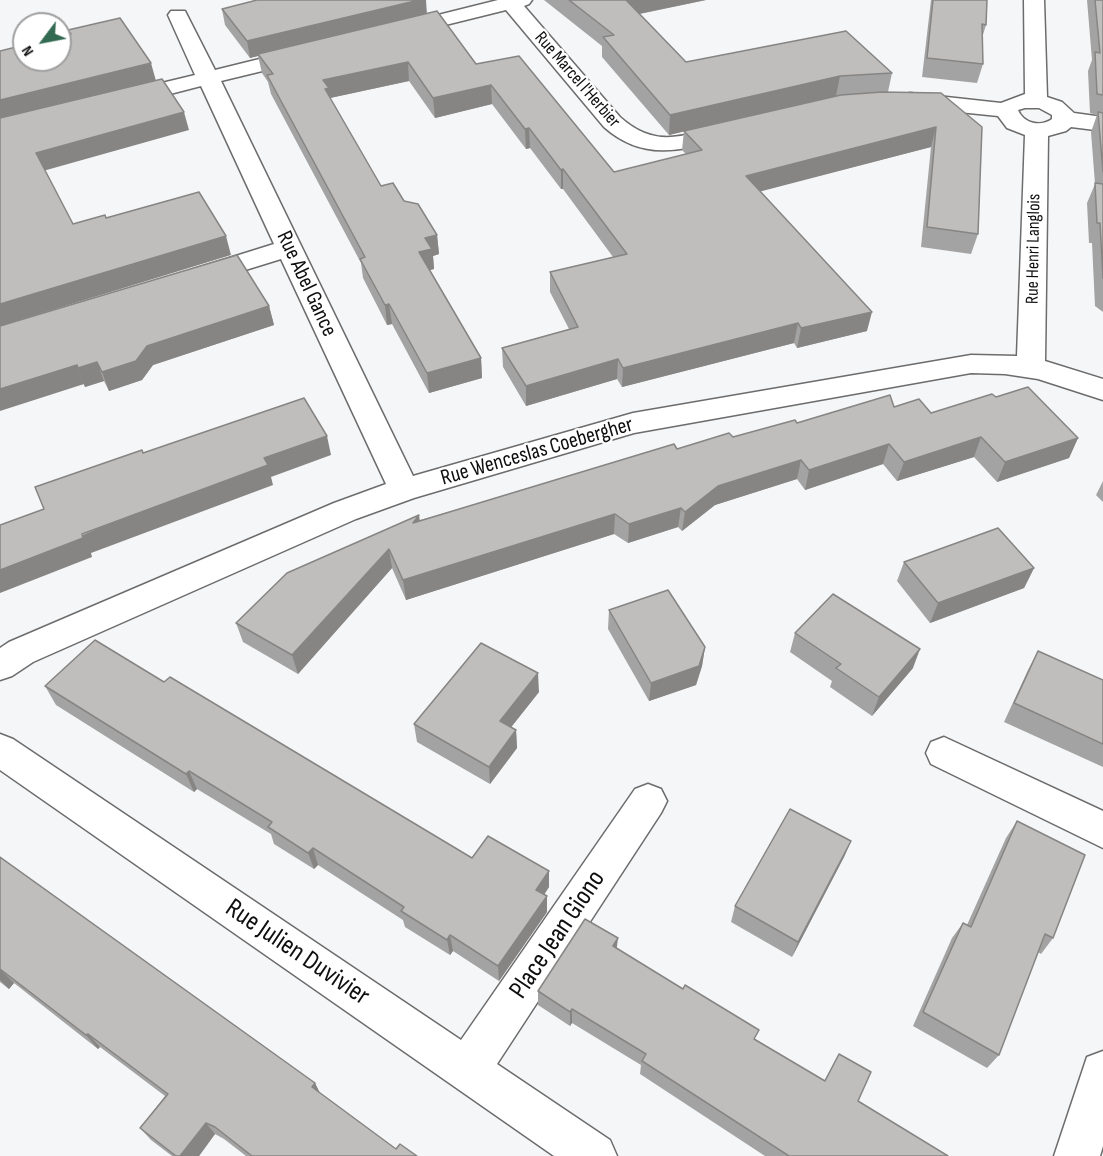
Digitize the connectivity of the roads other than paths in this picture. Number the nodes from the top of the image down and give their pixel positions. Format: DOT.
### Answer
graph roads {
  1 [pos="1034,0"];
  2 [pos="516,1"];
  3 [pos="178,15"];
  4 [pos="383,35"];
  5 [pos="325,49"];
  6 [pos="208,78"];
  7 [pos="891,100"];
  8 [pos="1036,101"];
  9 [pos="104,104"];
  10 [pos="1007,110"];
  11 [pos="1065,119"];
  12 [pos="1103,124"];
  13 [pos="750,126"];
  14 [pos="1037,130"];
  15 [pos="289,248"];
  16 [pos="178,282"];
  17 [pos="1031,368"];
  18 [pos="1103,390"];
  19 [pos="404,490"];
  20 [pos="0,666"];
  21 [pos="0,750"];
  22 [pos="944,753"];
  23 [pos="648,801"];
  24 [pos="1103,830"];
  25 [pos="468,1068"];
  26 [pos="1103,1073"];
  27 [pos="594,1156"];
  28 [pos="1077,1156"];
  1 -- 8 [label="street"];
  2 -- 4 [label="street"];
  2 -- 13 [label="street, Rue Marcel l'Herbier"];
  3 -- 6 [label="street, Rue Abel Gance"];
  5 -- 6 [label="street"];
  6 -- 9 [label="street"];
  6 -- 15 [label="street, Rue Abel Gance"];
  7 -- 10 [label="street"];
  8 -- 10 [label="street"];
  8 -- 11 [label="street"];
  10 -- 14 [label="street"];
  11 -- 12 [label="street"];
  11 -- 14 [label="street"];
  14 -- 17 [label="street, Rue Henri Langlois"];
  15 -- 16 [label="street"];
  15 -- 19 [label="street, Rue Abel Gance"];
  17 -- 18 [label="street, Rue Wenceslas Coebergher"];
  17 -- 19 [label="street, Rue Wenceslas Coebergher"];
  19 -- 20 [label="street, Rue Wenceslas Coebergher"];
  21 -- 25 [label="street, Rue Julien Duvivier"];
  22 -- 24 [label="street"];
  23 -- 25 [label="street, Place Jean Giono"];
  25 -- 27 [label="street, Rue Julien Duvivier"];
  26 -- 28 [label="street"];
}
